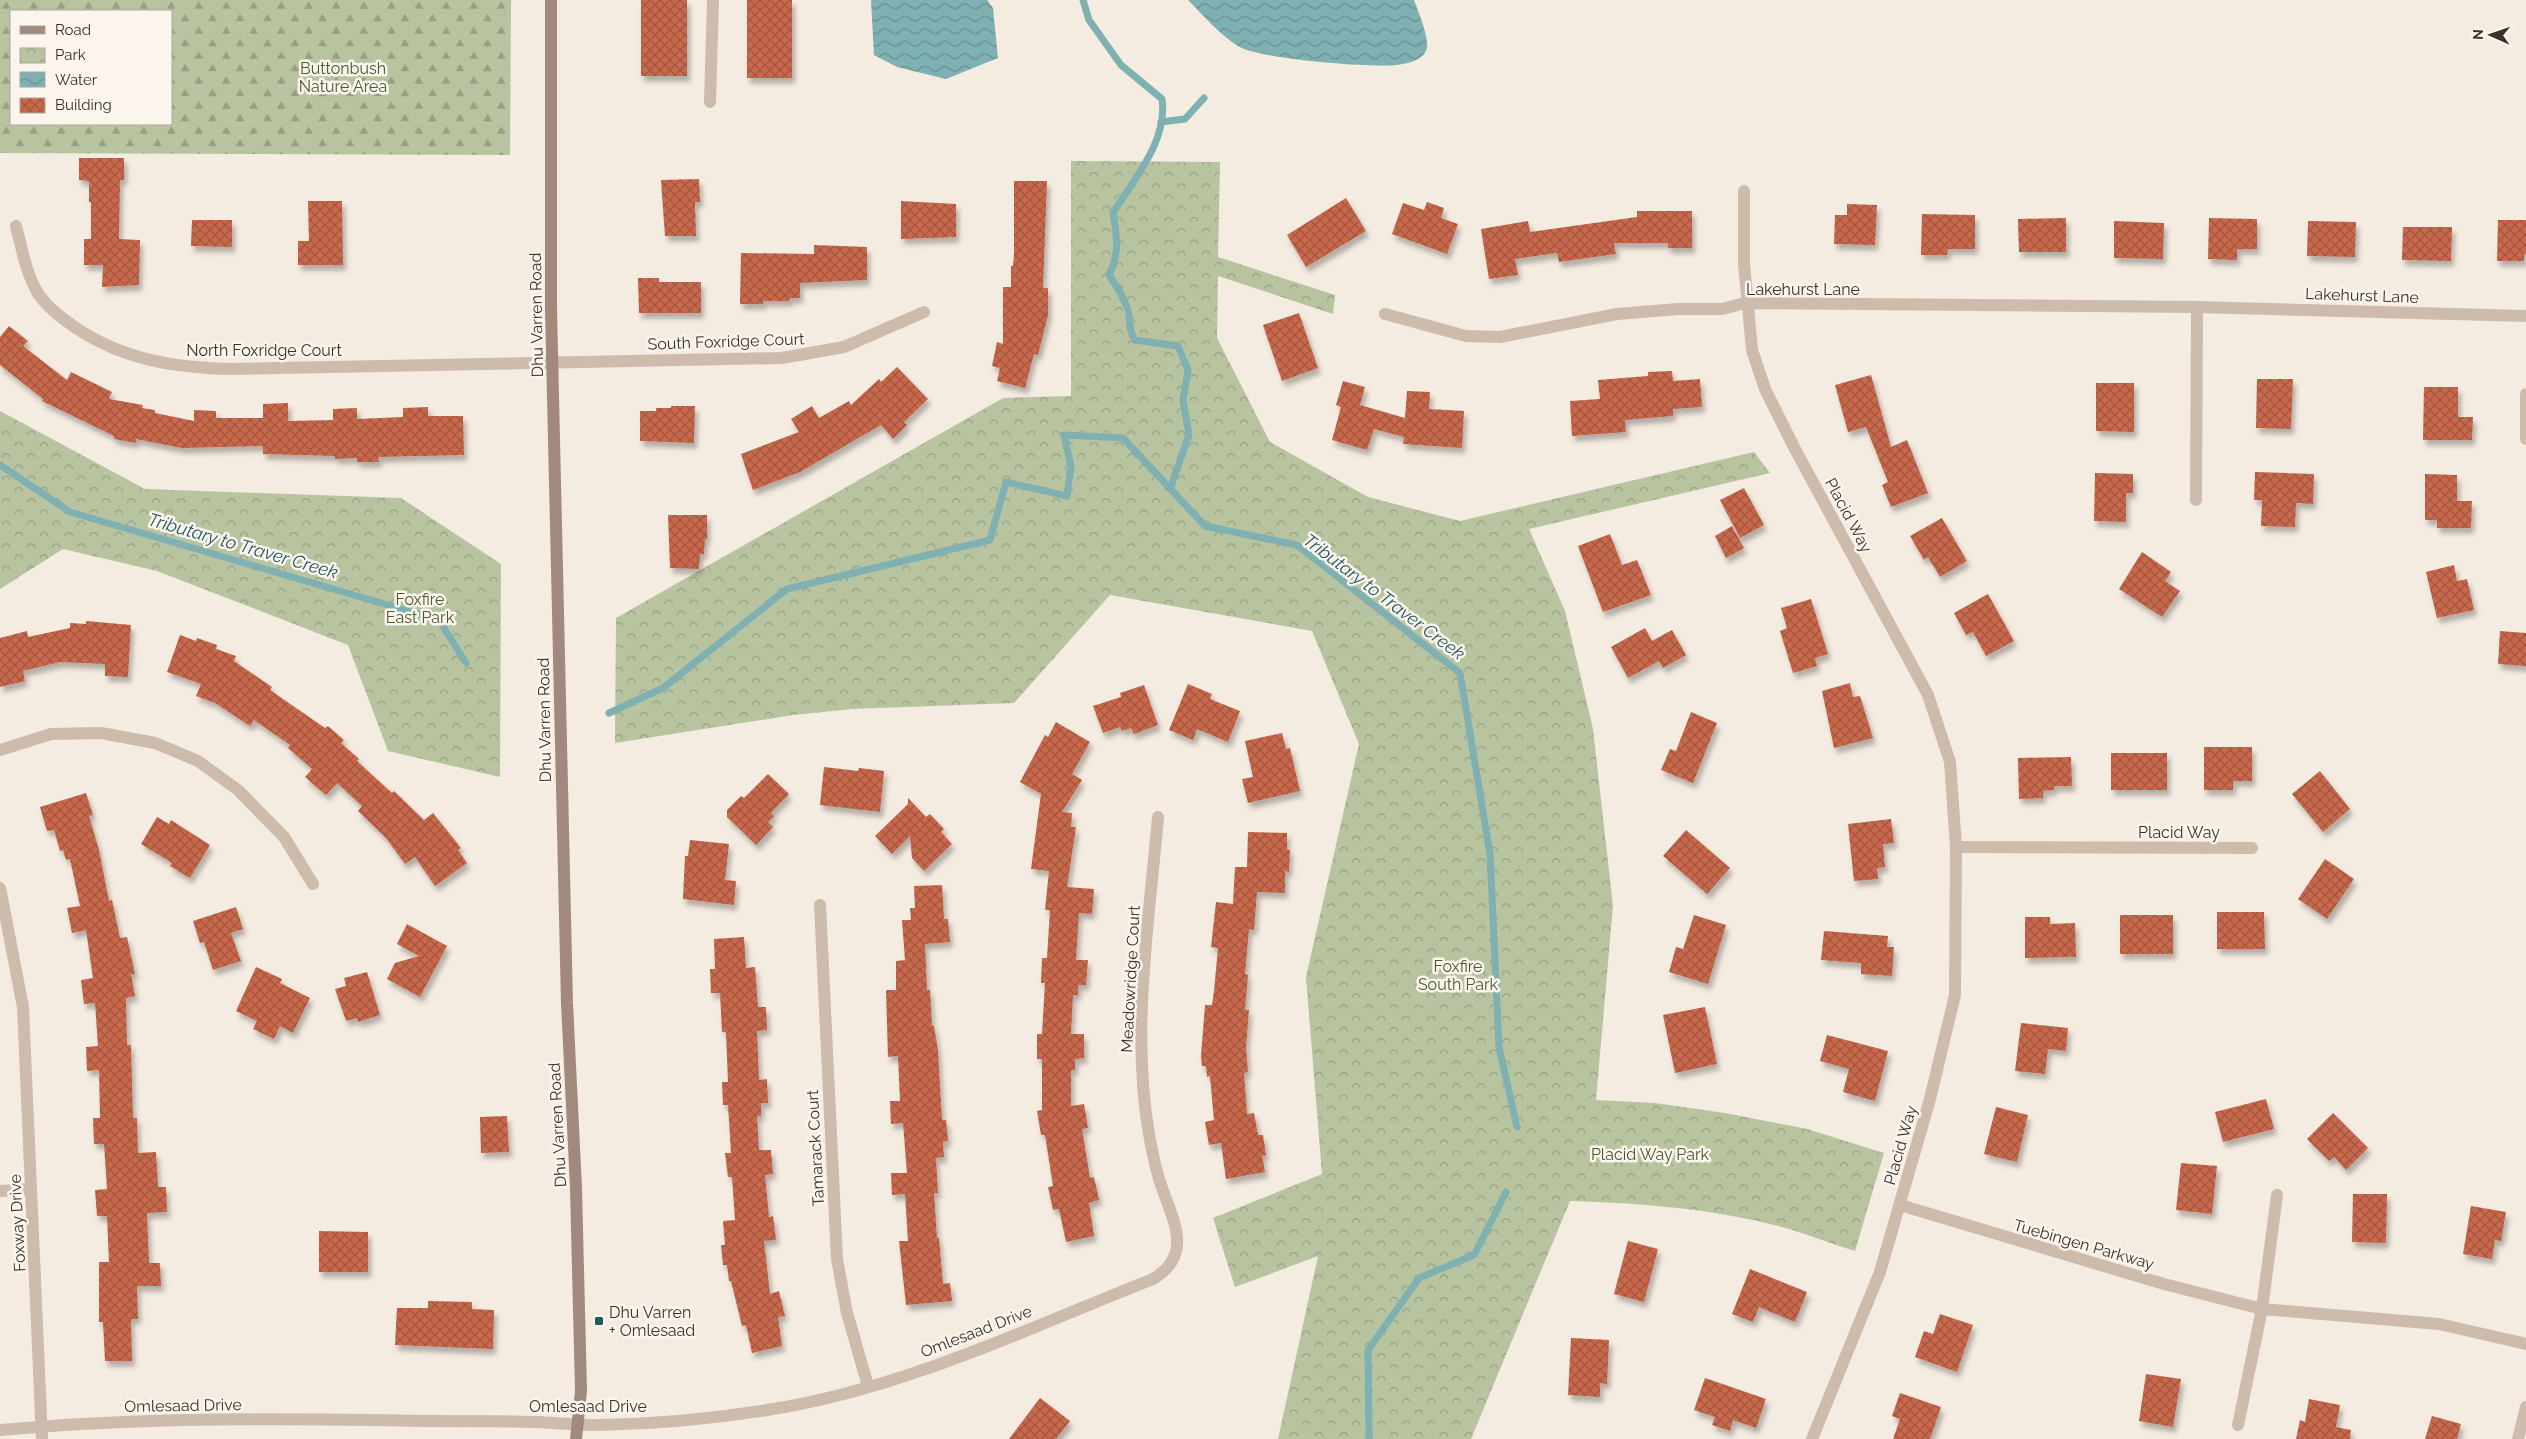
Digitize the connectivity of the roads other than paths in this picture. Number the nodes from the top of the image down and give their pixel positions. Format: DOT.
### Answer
graph roads {
  1 [pos="551,0"];
  2 [pos="713,0"];
  3 [pos="710,102"];
  4 [pos="1744,191"];
  5 [pos="16,226"];
  6 [pos="1746,304"];
  7 [pos="2197,307"];
  8 [pos="924,312"];
  9 [pos="1385,314"];
  10 [pos="2526,316"];
  11 [pos="552,362"];
  12 [pos="2526,394"];
  13 [pos="2526,439"];
  14 [pos="2196,500"];
  15 [pos="0,750"];
  16 [pos="1158,817"];
  17 [pos="1956,847"];
  18 [pos="2252,848"];
  19 [pos="313,884"];
  20 [pos="0,888"];
  21 [pos="820,905"];
  22 [pos="31,1189"];
  23 [pos="0,1191"];
  24 [pos="2277,1195"];
  25 [pos="1900,1204"];
  26 [pos="1153,1279"];
  27 [pos="2262,1309"];
  28 [pos="2526,1344"];
  29 [pos="868,1386"];
  30 [pos="2526,1407"];
  31 [pos="578,1425"];
  32 [pos="2238,1425"];
  33 [pos="0,1430"];
  34 [pos="42,1433"];
  35 [pos="576,1439"];
  36 [pos="1812,1439"];
  37 [pos="2518,1439"];
  1 -- 11 [label="main road, Dhu Varren Road"];
  2 -- 3 [label="street"];
  4 -- 6 [label="street, Placid Way"];
  5 -- 11 [label="street, North Foxridge Court"];
  6 -- 7 [label="street, Lakehurst Lane"];
  6 -- 9 [label="street, Lakehurst Lane"];
  6 -- 17 [label="street, Placid Way"];
  7 -- 10 [label="street, Lakehurst Lane"];
  7 -- 14 [label="street"];
  8 -- 11 [label="street, South Foxridge Court"];
  11 -- 31 [label="main road, Dhu Varren Road"];
  12 -- 13 [label="street"];
  15 -- 19 [label="street"];
  16 -- 26 [label="street, Meadowridge Court"];
  17 -- 18 [label="street, Placid Way"];
  17 -- 25 [label="street, Placid Way"];
  20 -- 22 [label="street, Foxway Drive"];
  21 -- 29 [label="street, Tamarack Court"];
  22 -- 23 [label="street"];
  22 -- 34 [label="street, Foxway Drive"];
  24 -- 27 [label="street"];
  25 -- 27 [label="street, Tuebingen Parkway"];
  25 -- 36 [label="street, Placid Way"];
  26 -- 29 [label="street, Omlesaad Drive"];
  27 -- 28 [label="street, Tuebingen Parkway"];
  27 -- 32 [label="street"];
  29 -- 31 [label="street, Omlesaad Drive"];
  30 -- 37 [label="street"];
  31 -- 34 [label="street, Omlesaad Drive"];
  31 -- 35 [label="main road, Dhu Varren Road"];
  33 -- 34 [label="street, Omlesaad Drive"];
}
